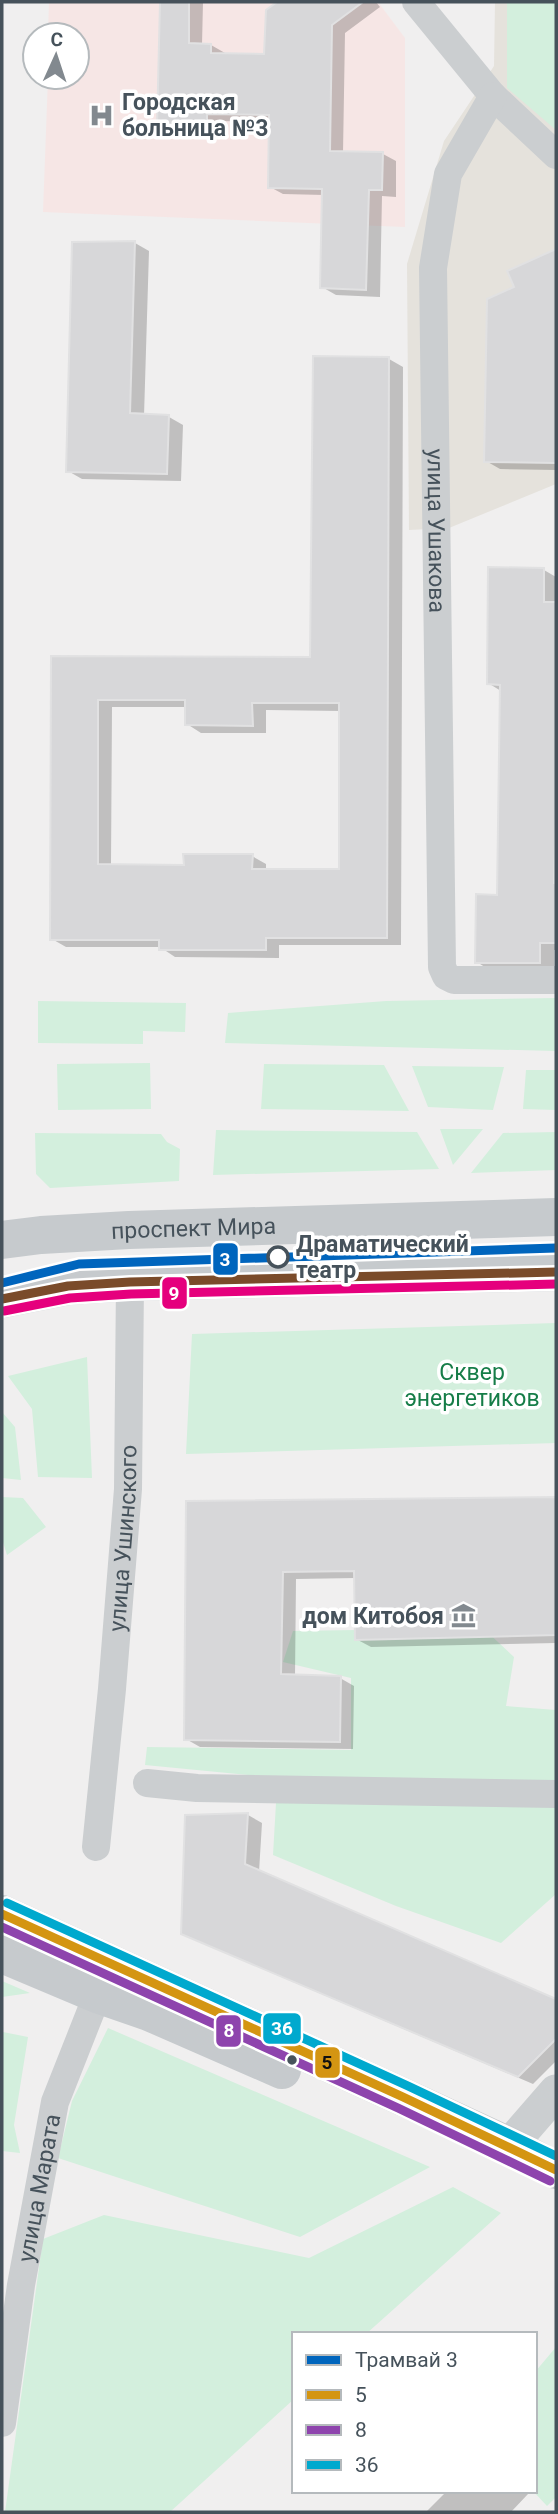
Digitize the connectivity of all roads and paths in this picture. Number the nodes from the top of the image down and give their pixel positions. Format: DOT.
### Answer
graph roads {
  1 [pos="416,2"];
  2 [pos="493,96"];
  3 [pos="556,155"];
  4 [pos="556,980"];
  5 [pos="556,1217"];
  6 [pos="129,1230"];
  7 [pos="2,1240"];
  8 [pos="556,1272"];
  9 [pos="130,1282"];
  10 [pos="2,1297"];
  11 [pos="148,1783"];
  12 [pos="556,1794"];
  13 [pos="96,1847"];
  14 [pos="2,1914"];
  15 [pos="2,1954"];
  16 [pos="104,1979"];
  17 [pos="556,2092"];
  18 [pos="526,2161"];
  19 [pos="556,2199"];
  20 [pos="2,2423"];
  1 -- 2 [label="street"];
  2 -- 3 [label="street"];
  2 -- 4 [label="street, улица Ушакова"];
  5 -- 6 [label="main road, проспект Мира"];
  6 -- 7 [label="main road, проспект Мира"];
  6 -- 9 [label="main road, улица Ушинского"];
  8 -- 9 [label="main road"];
  9 -- 10 [label="main road"];
  9 -- 13 [label="street, улица Ушинского"];
  11 -- 12 [label="street"];
  14 -- 16 [label="main road"];
  15 -- 16 [label="main road"];
  16 -- 18 [label="main road"];
  16 -- 20 [label="street, улица Марата"];
  17 -- 18 [label="street"];
  18 -- 19 [label="main road"];
}
